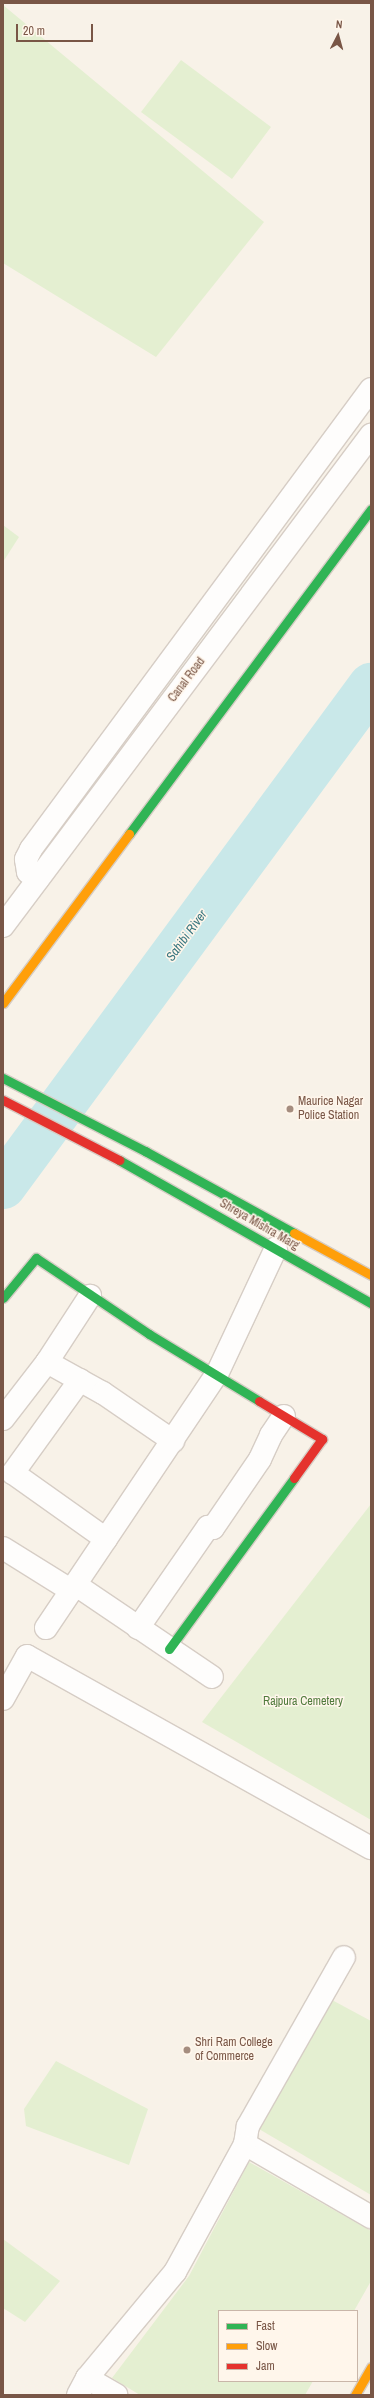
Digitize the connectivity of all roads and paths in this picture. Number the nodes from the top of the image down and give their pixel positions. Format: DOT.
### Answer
graph roads {
  1 [pos="371,389"];
  2 [pos="371,435"];
  3 [pos="371,509"];
  4 [pos="38,879"];
  5 [pos="3,926"];
  6 [pos="3,1003"];
  7 [pos="3,1078"];
  8 [pos="3,1100"];
  9 [pos="276,1248"];
  10 [pos="371,1275"];
  11 [pos="90,1296"];
  12 [pos="3,1298"];
  13 [pos="371,1303"];
  14 [pos="47,1362"];
  15 [pos="217,1374"];
  16 [pos="80,1380"];
  17 [pos="284,1416"];
  18 [pos="3,1418"];
  19 [pos="173,1441"];
  20 [pos="8,1480"];
  21 [pos="106,1539"];
  22 [pos="3,1548"];
  23 [pos="74,1588"];
  24 [pos="46,1628"];
  25 [pos="138,1628"];
  26 [pos="168,1649"];
  27 [pos="212,1677"];
  28 [pos="3,1699"];
  29 [pos="371,1848"];
  30 [pos="344,1957"];
  31 [pos="245,2144"];
  32 [pos="371,2217"];
  33 [pos="371,2367"];
  34 [pos="83,2386"];
  35 [pos="118,2395"];
  36 [pos="355,2395"];
  1 -- 4 [label="street"];
  2 -- 4 [label="street, Canal Road"];
  3 -- 6 [label="street"];
  4 -- 5 [label="street, Canal Road"];
  7 -- 10 [label="street, Shreya Mishra Marg"];
  8 -- 9 [label="street, Shreya Mishra Marg"];
  9 -- 13 [label="street, Shreya Mishra Marg"];
  9 -- 15 [label="street"];
  11 -- 12 [label="street"];
  11 -- 14 [label="street"];
  11 -- 15 [label="street"];
  14 -- 16 [label="street"];
  14 -- 18 [label="street"];
  15 -- 17 [label="street"];
  15 -- 19 [label="street"];
  16 -- 19 [label="street"];
  16 -- 20 [label="street"];
  17 -- 25 [label="street"];
  17 -- 26 [label="street"];
  19 -- 21 [label="street"];
  20 -- 21 [label="street"];
  21 -- 23 [label="street"];
  22 -- 23 [label="street"];
  23 -- 24 [label="street"];
  23 -- 25 [label="street"];
  25 -- 26 [label="street"];
  26 -- 27 [label="street"];
  28 -- 29 [label="street"];
  30 -- 31 [label="street"];
  31 -- 32 [label="street"];
  31 -- 34 [label="street"];
  33 -- 36 [label="street"];
  34 -- 35 [label="street"];
}
